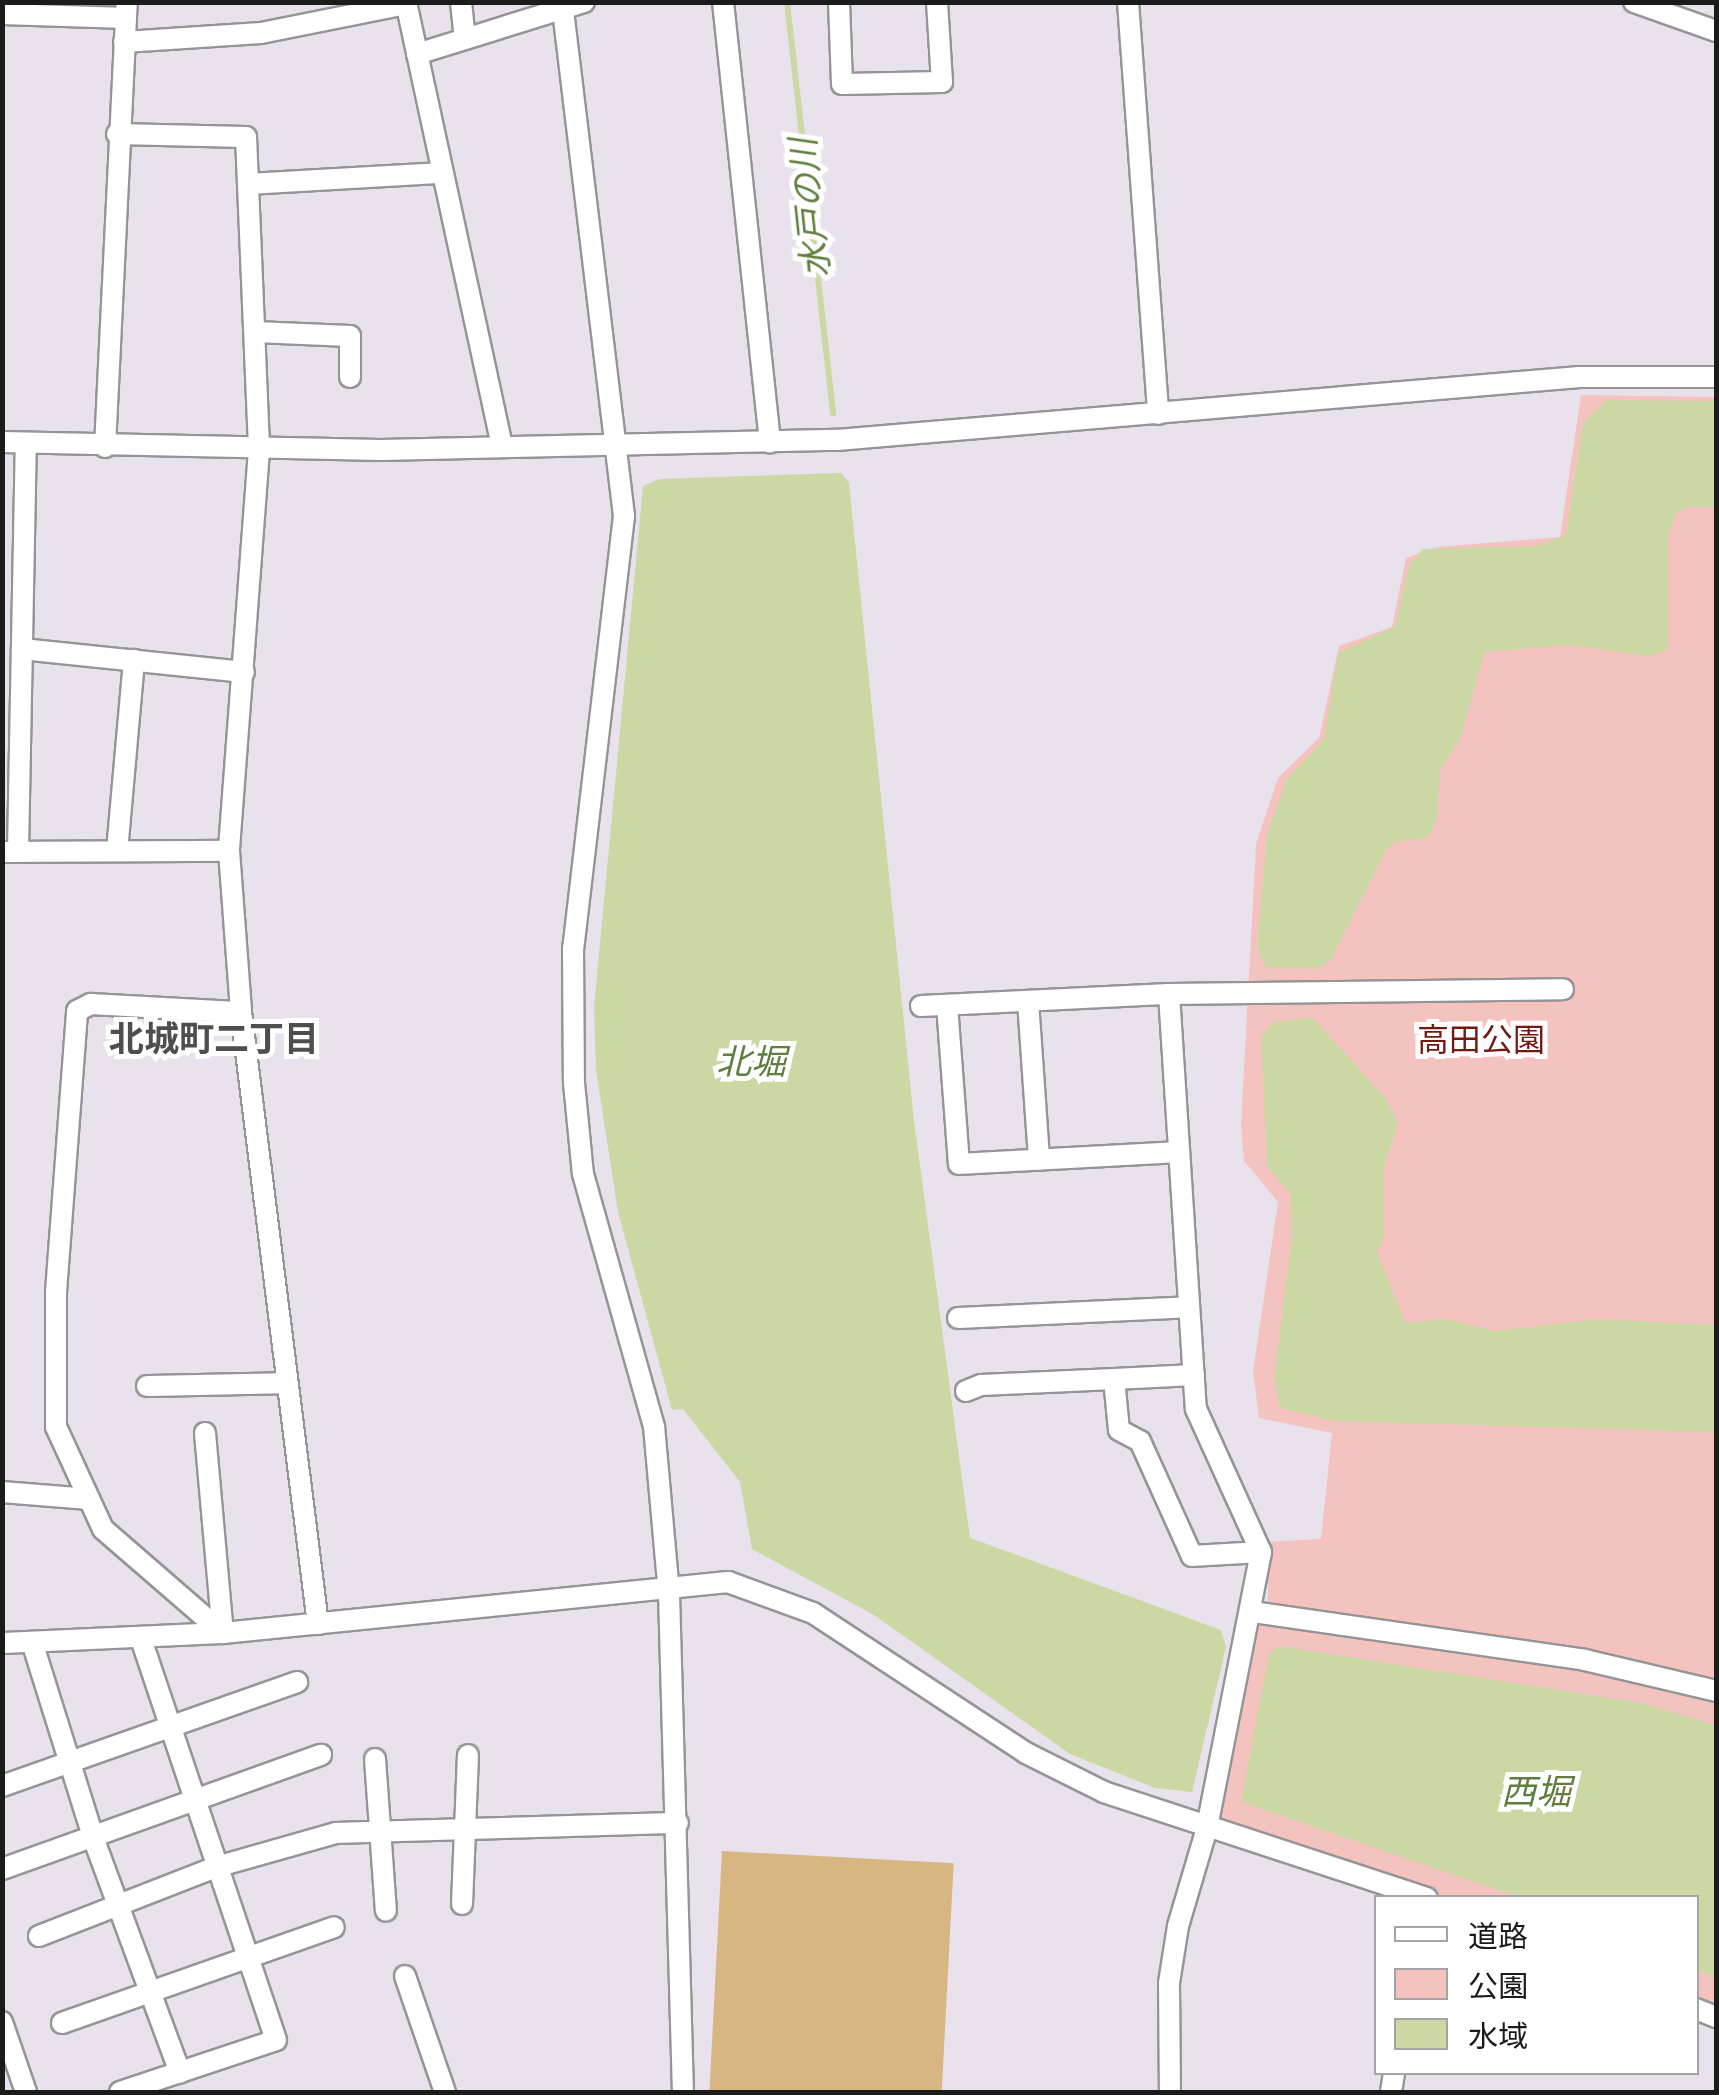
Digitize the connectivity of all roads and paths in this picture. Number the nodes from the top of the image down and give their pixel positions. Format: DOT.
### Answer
graph roads {
  1 [pos="461,2"];
  2 [pos="584,2"];
  3 [pos="723,2"];
  4 [pos="839,2"];
  5 [pos="936,2"];
  6 [pos="1128,2"];
  7 [pos="1634,2"];
  8 [pos="406,3"];
  9 [pos="562,6"];
  10 [pos="126,10"];
  11 [pos="2,14"];
  12 [pos="1716,31"];
  13 [pos="465,39"];
  14 [pos="124,42"];
  15 [pos="417,54"];
  16 [pos="118,134"];
  17 [pos="441,173"];
  18 [pos="249,184"];
  19 [pos="255,332"];
  20 [pos="350,377"];
  21 [pos="1716,377"];
  22 [pos="1158,414"];
  23 [pos="2,442"];
  24 [pos="770,443"];
  25 [pos="26,444"];
  26 [pos="105,447"];
  27 [pos="502,447"];
  28 [pos="619,448"];
  29 [pos="260,450"];
  30 [pos="22,649"];
  31 [pos="134,660"];
  32 [pos="244,672"];
  33 [pos="10,851"];
  34 [pos="118,851"];
  35 [pos="228,851"];
  36 [pos="1563,989"];
  37 [pos="1169,994"];
  38 [pos="1028,1001"];
  39 [pos="946,1005"];
  40 [pos="920,1006"];
  41 [pos="240,1012"];
  42 [pos="1179,1152"];
  43 [pos="1039,1160"];
  44 [pos="1190,1307"];
  45 [pos="958,1318"];
  46 [pos="1194,1375"];
  47 [pos="1114,1379"];
  48 [pos="286,1382"];
  49 [pos="147,1386"];
  50 [pos="966,1392"];
  51 [pos="205,1433"];
  52 [pos="2,1492"];
  53 [pos="89,1499"];
  54 [pos="1261,1552"];
  55 [pos="670,1593"];
  56 [pos="1253,1612"];
  57 [pos="318,1624"];
  58 [pos="223,1633"];
  59 [pos="142,1640"];
  60 [pos="2,1643"];
  61 [pos="32,1645"];
  62 [pos="296,1682"];
  63 [pos="1716,1690"];
  64 [pos="170,1730"];
  65 [pos="468,1754"];
  66 [pos="321,1755"];
  67 [pos="375,1758"];
  68 [pos="70,1764"];
  69 [pos="2,1786"];
  70 [pos="193,1805"];
  71 [pos="678,1823"];
  72 [pos="1207,1828"];
  73 [pos="468,1830"];
  74 [pos="381,1832"];
  75 [pos="94,1840"];
  76 [pos="216,1867"];
  77 [pos="2,1869"];
  78 [pos="1418,1895"];
  79 [pos="462,1904"];
  80 [pos="118,1906"];
  81 [pos="386,1910"];
  82 [pos="334,1927"];
  83 [pos="39,1936"];
  84 [pos="248,1958"];
  85 [pos="404,1976"];
  86 [pos="149,1990"];
  87 [pos="2,2022"];
  88 [pos="62,2023"];
  89 [pos="180,2073"];
  90 [pos="146,2089"];
  91 [pos="26,2092"];
  92 [pos="120,2092"];
  93 [pos="446,2092"];
  94 [pos="683,2092"];
  95 [pos="1170,2092"];
  1 -- 13 [label="street"];
  2 -- 9 [label="street"];
  3 -- 24 [label="street"];
  4 -- 5 [label="street"];
  6 -- 22 [label="street"];
  7 -- 12 [label="street"];
  8 -- 14 [label="street"];
  8 -- 15 [label="street"];
  9 -- 13 [label="street"];
  9 -- 28 [label="street"];
  10 -- 11 [label="street"];
  10 -- 14 [label="street"];
  13 -- 15 [label="street"];
  14 -- 16 [label="street"];
  15 -- 17 [label="street"];
  16 -- 18 [label="street"];
  16 -- 26 [label="street"];
  17 -- 18 [label="street"];
  17 -- 27 [label="street"];
  18 -- 19 [label="street"];
  19 -- 20 [label="street"];
  19 -- 29 [label="street"];
  21 -- 22 [label="street"];
  22 -- 24 [label="street"];
  23 -- 25 [label="street"];
  24 -- 28 [label="street"];
  25 -- 26 [label="street"];
  25 -- 30 [label="street"];
  26 -- 29 [label="street"];
  27 -- 28 [label="street"];
  27 -- 29 [label="street"];
  28 -- 55 [label="street"];
  29 -- 32 [label="street"];
  30 -- 31 [label="street"];
  30 -- 33 [label="street"];
  31 -- 32 [label="street"];
  31 -- 34 [label="street"];
  32 -- 35 [label="street"];
  33 -- 34 [label="street"];
  34 -- 35 [label="street"];
  35 -- 41 [label="street"];
  36 -- 37 [label="street"];
  37 -- 38 [label="street"];
  37 -- 42 [label="street"];
  38 -- 39 [label="street"];
  38 -- 43 [label="street"];
  39 -- 40 [label="street"];
  39 -- 43 [label="street"];
  41 -- 48 [label="street"];
  41 -- 53 [label="street"];
  42 -- 43 [label="street"];
  42 -- 44 [label="street"];
  44 -- 45 [label="street"];
  44 -- 46 [label="street"];
  46 -- 47 [label="street"];
  46 -- 54 [label="street"];
  47 -- 50 [label="street"];
  47 -- 54 [label="street"];
  48 -- 49 [label="street"];
  48 -- 57 [label="street"];
  51 -- 58 [label="street"];
  52 -- 53 [label="street"];
  53 -- 58 [label="street"];
  54 -- 56 [label="street"];
  55 -- 57 [label="street"];
  55 -- 71 [label="street"];
  55 -- 72 [label="street"];
  56 -- 63 [label="street"];
  56 -- 72 [label="street"];
  57 -- 58 [label="street"];
  58 -- 59 [label="street"];
  59 -- 61 [label="street"];
  59 -- 64 [label="street"];
  60 -- 61 [label="street"];
  61 -- 68 [label="street"];
  62 -- 64 [label="street"];
  64 -- 68 [label="street"];
  64 -- 70 [label="street"];
  65 -- 73 [label="street"];
  66 -- 70 [label="street"];
  67 -- 74 [label="street"];
  68 -- 69 [label="street"];
  68 -- 75 [label="street"];
  70 -- 75 [label="street"];
  70 -- 76 [label="street"];
  71 -- 73 [label="street"];
  71 -- 94 [label="street"];
  72 -- 78 [label="street"];
  72 -- 95 [label="street"];
  73 -- 74 [label="street"];
  73 -- 79 [label="street"];
  74 -- 76 [label="street"];
  74 -- 81 [label="street"];
  75 -- 77 [label="street"];
  75 -- 80 [label="street"];
  76 -- 80 [label="street"];
  76 -- 84 [label="street"];
  80 -- 83 [label="street"];
  80 -- 86 [label="street"];
  82 -- 84 [label="street"];
  84 -- 86 [label="street"];
  84 -- 89 [label="street"];
  85 -- 93 [label="street"];
  86 -- 88 [label="street"];
  86 -- 89 [label="street"];
  87 -- 91 [label="street"];
  89 -- 90 [label="street"];
  90 -- 92 [label="street"];
}
